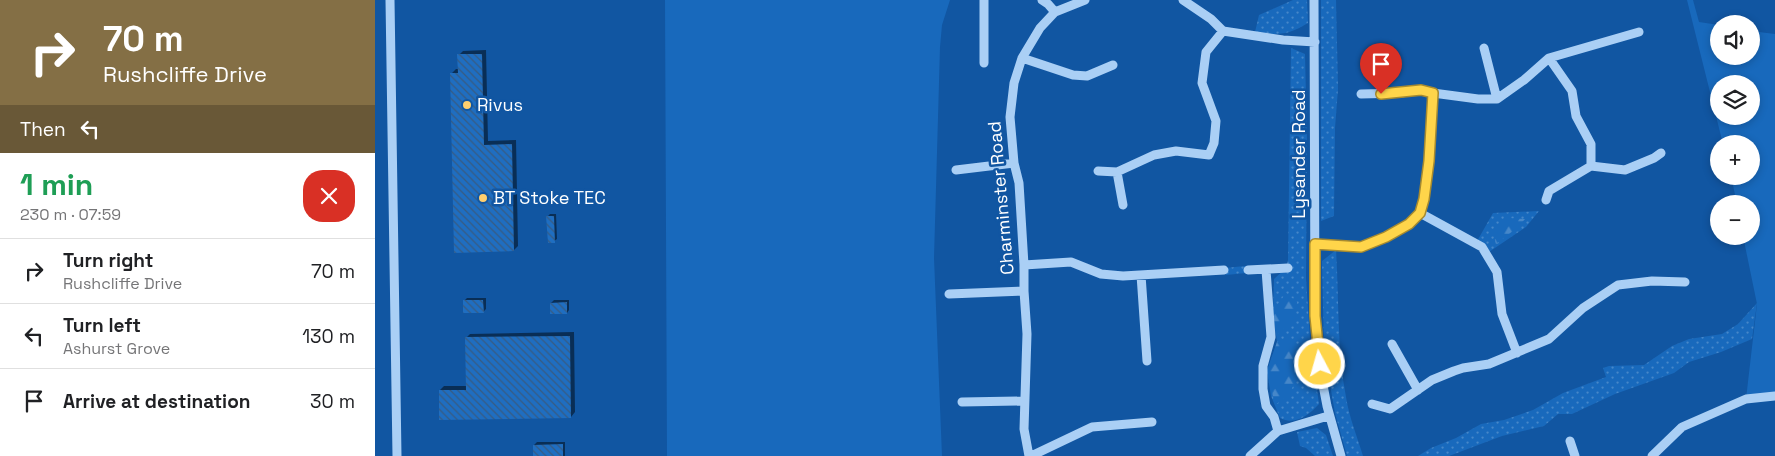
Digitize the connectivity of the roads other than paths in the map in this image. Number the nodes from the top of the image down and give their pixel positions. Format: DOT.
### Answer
graph roads {
  1 [pos="390,0"];
  2 [pos="984,0"];
  3 [pos="1042,0"];
  4 [pos="1085,0"];
  5 [pos="1183,0"];
  6 [pos="1315,0"];
  7 [pos="1055,12"];
  8 [pos="1223,31"];
  9 [pos="1639,32"];
  10 [pos="1315,42"];
  11 [pos="1484,48"];
  12 [pos="1022,58"];
  13 [pos="1549,58"];
  14 [pos="983,64"];
  15 [pos="1113,65"];
  16 [pos="1433,93"];
  17 [pos="1361,94"];
  18 [pos="1497,99"];
  19 [pos="1661,152"];
  20 [pos="1014,163"];
  21 [pos="1591,166"];
  22 [pos="956,170"];
  23 [pos="1098,171"];
  24 [pos="1117,172"];
  25 [pos="1546,200"];
  26 [pos="1123,205"];
  27 [pos="1420,213"];
  28 [pos="1315,244"];
  29 [pos="1024,265"];
  30 [pos="1288,268"];
  31 [pos="1223,270"];
  32 [pos="1248,270"];
  33 [pos="1266,270"];
  34 [pos="1141,274"];
  35 [pos="1685,282"];
  36 [pos="1024,290"];
  37 [pos="949,294"];
  38 [pos="1392,344"];
  39 [pos="1514,354"];
  40 [pos="1147,360"];
  41 [pos="1418,390"];
  42 [pos="1775,396"];
  43 [pos="1025,401"];
  44 [pos="962,402"];
  45 [pos="1372,404"];
  46 [pos="1328,416"];
  47 [pos="1152,422"];
  48 [pos="1277,431"];
  49 [pos="1570,441"];
  50 [pos="397,456"];
  51 [pos="1030,456"];
  52 [pos="1250,456"];
  53 [pos="1341,456"];
  54 [pos="1575,456"];
  55 [pos="1653,456"];
  1 -- 50 [label="street"];
  2 -- 14 [label="street"];
  3 -- 7 [label="street"];
  4 -- 7 [label="street, Charminster Road"];
  5 -- 8 [label="street"];
  6 -- 10 [label="street, Lysander Road"];
  7 -- 12 [label="street, Charminster Road"];
  8 -- 10 [label="street"];
  8 -- 24 [label="street"];
  9 -- 13 [label="street"];
  10 -- 28 [label="street, Lysander Road"];
  11 -- 18 [label="street"];
  12 -- 15 [label="street"];
  12 -- 20 [label="street, Charminster Road"];
  13 -- 18 [label="street"];
  13 -- 21 [label="street"];
  16 -- 17 [label="street"];
  16 -- 18 [label="street"];
  16 -- 27 [label="street"];
  19 -- 21 [label="street"];
  20 -- 22 [label="street"];
  20 -- 29 [label="street, Charminster Road"];
  21 -- 25 [label="street"];
  23 -- 24 [label="street"];
  24 -- 26 [label="street"];
  27 -- 28 [label="street"];
  27 -- 39 [label="street"];
  28 -- 46 [label="street, Lysander Road"];
  29 -- 34 [label="street"];
  29 -- 36 [label="street, Charminster Road"];
  30 -- 33 [label="street"];
  31 -- 34 [label="street"];
  32 -- 33 [label="street"];
  33 -- 48 [label="street"];
  34 -- 40 [label="street"];
  35 -- 39 [label="street"];
  36 -- 37 [label="street"];
  36 -- 43 [label="street, Charminster Road"];
  38 -- 41 [label="street"];
  39 -- 41 [label="street"];
  41 -- 45 [label="street"];
  42 -- 55 [label="street"];
  43 -- 44 [label="street"];
  43 -- 51 [label="street, Charminster Road"];
  46 -- 48 [label="street"];
  46 -- 53 [label="street, Lysander Road"];
  47 -- 51 [label="street"];
  48 -- 52 [label="street"];
  49 -- 54 [label="street"];
}
